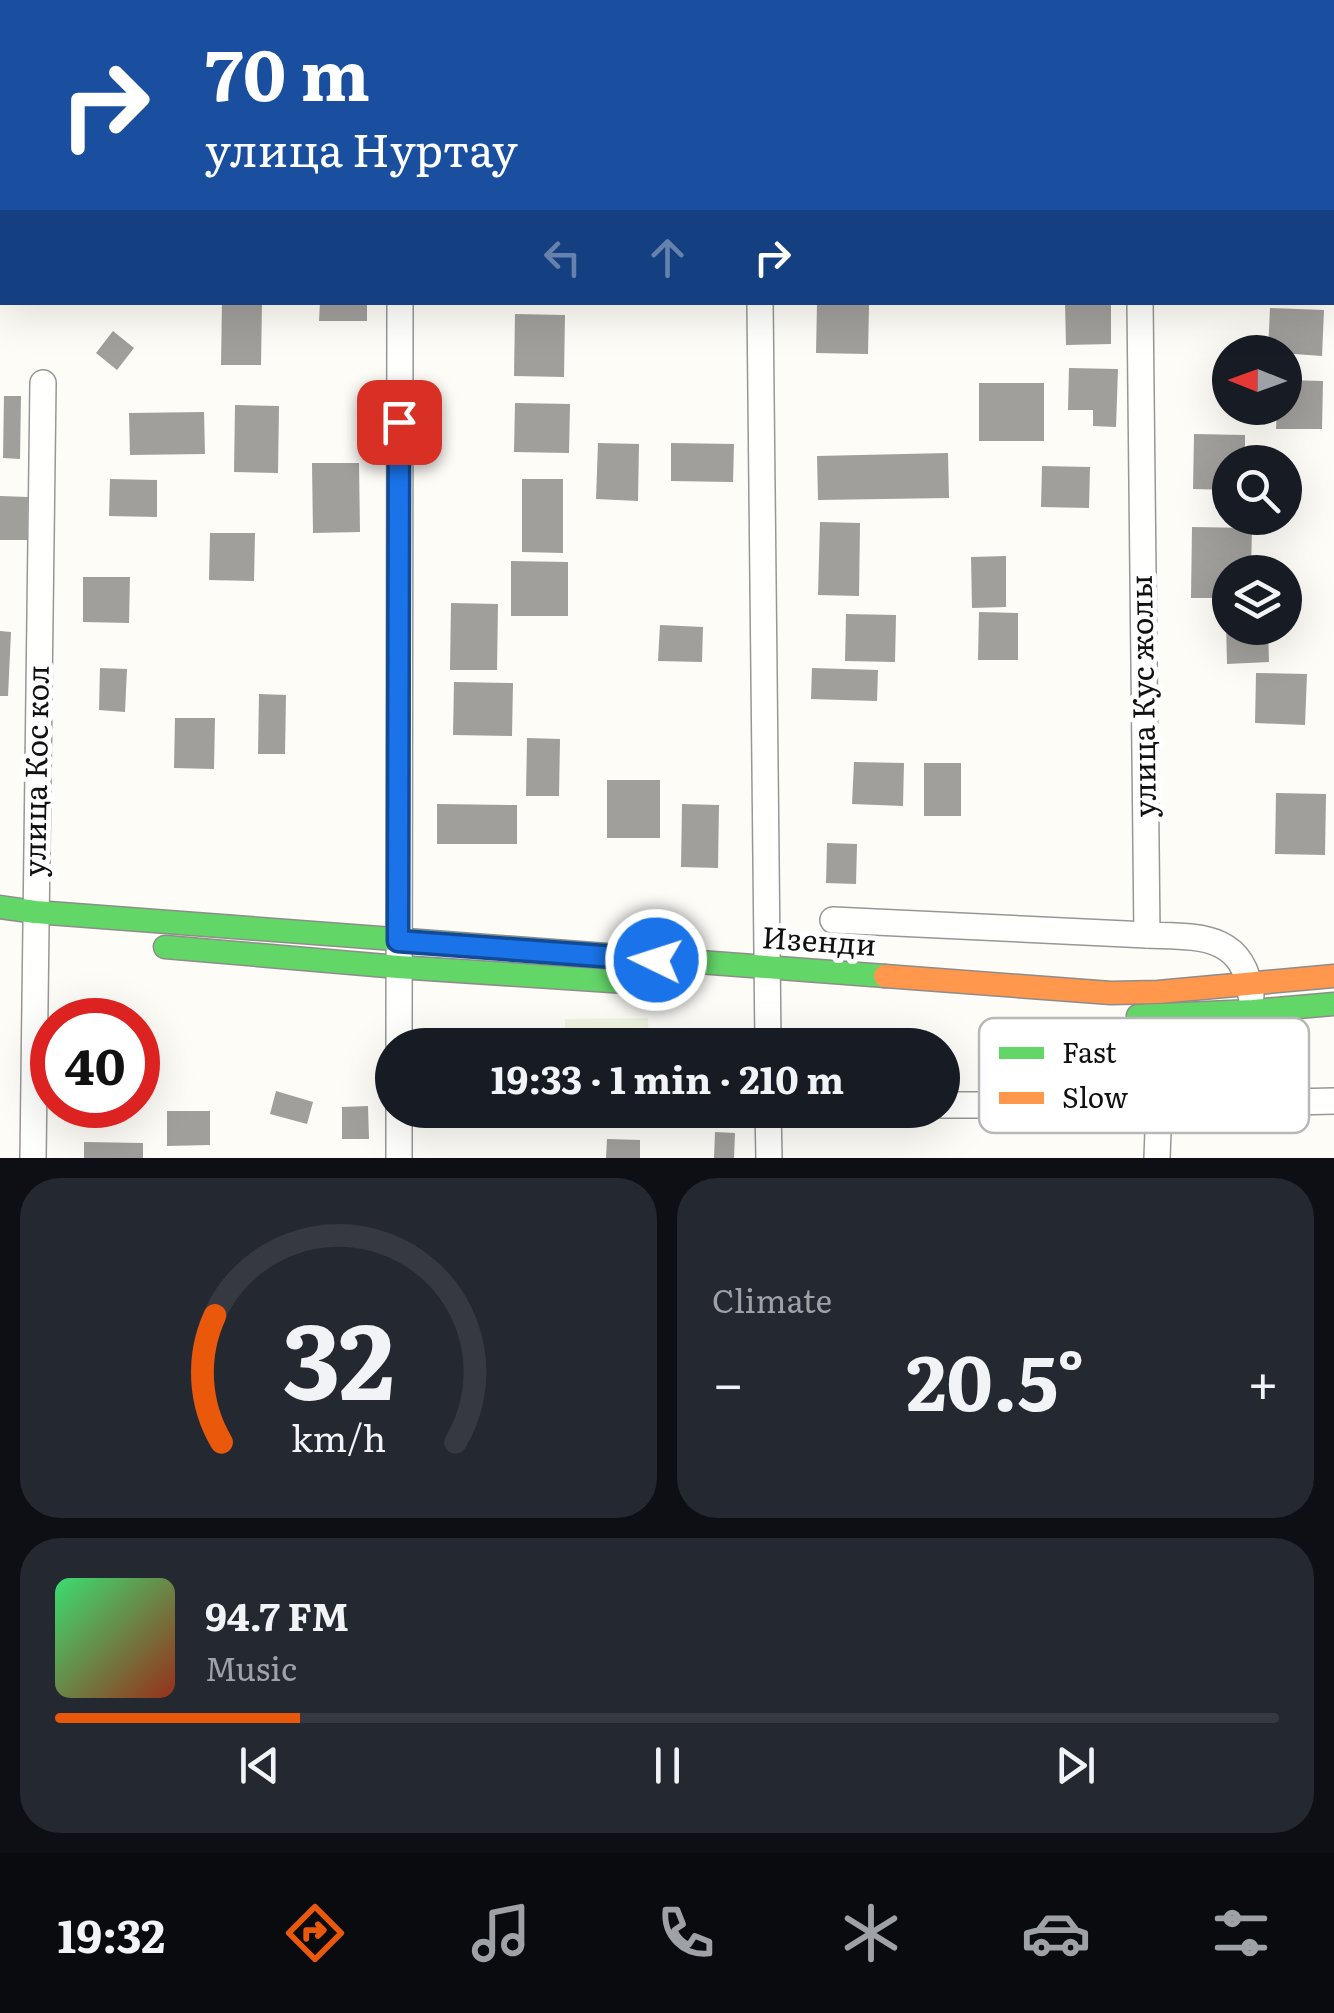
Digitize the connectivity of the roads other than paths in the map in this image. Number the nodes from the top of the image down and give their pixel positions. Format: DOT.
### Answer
graph roads {
  1 [pos="400,305"];
  2 [pos="760,305"];
  3 [pos="1140,305"];
  4 [pos="43,383"];
  5 [pos="0,907"];
  6 [pos="834,920"];
  7 [pos="35,929"];
  8 [pos="1147,935"];
  9 [pos="150,945"];
  10 [pos="398,954"];
  11 [pos="1334,976"];
  12 [pos="1250,984"];
  13 [pos="670,985"];
  14 [pos="767,986"];
  15 [pos="1334,1004"];
  16 [pos="1253,1011"];
  17 [pos="1094,1014"];
  18 [pos="398,1028"];
  19 [pos="768,1028"];
  20 [pos="1334,1101"];
  21 [pos="1309,1102"];
  22 [pos="399,1128"];
  23 [pos="768,1128"];
  24 [pos="1158,1133"];
  25 [pos="33,1158"];
  26 [pos="399,1158"];
  27 [pos="769,1158"];
  28 [pos="1157,1158"];
  1 -- 10 [label="street"];
  2 -- 14 [label="street"];
  3 -- 8 [label="street, улица Кус жолы"];
  4 -- 7 [label="street, улица Кос кол"];
  5 -- 7 [label="street, Изенди"];
  6 -- 8 [label="street"];
  7 -- 10 [label="street, Изенди"];
  7 -- 25 [label="street, улица Кос кол"];
  8 -- 12 [label="street"];
  9 -- 10 [label="street, Изенди"];
  10 -- 13 [label="street, Изенди"];
  10 -- 14 [label="street, Изенди"];
  10 -- 18 [label="street"];
  11 -- 12 [label="street, Изенди"];
  12 -- 14 [label="street, Изенди"];
  12 -- 16 [label="street"];
  14 -- 19 [label="street"];
  15 -- 16 [label="street"];
  16 -- 17 [label="street"];
  20 -- 21 [label="street"];
  22 -- 26 [label="street"];
  23 -- 27 [label="street"];
  24 -- 28 [label="street"];
}
